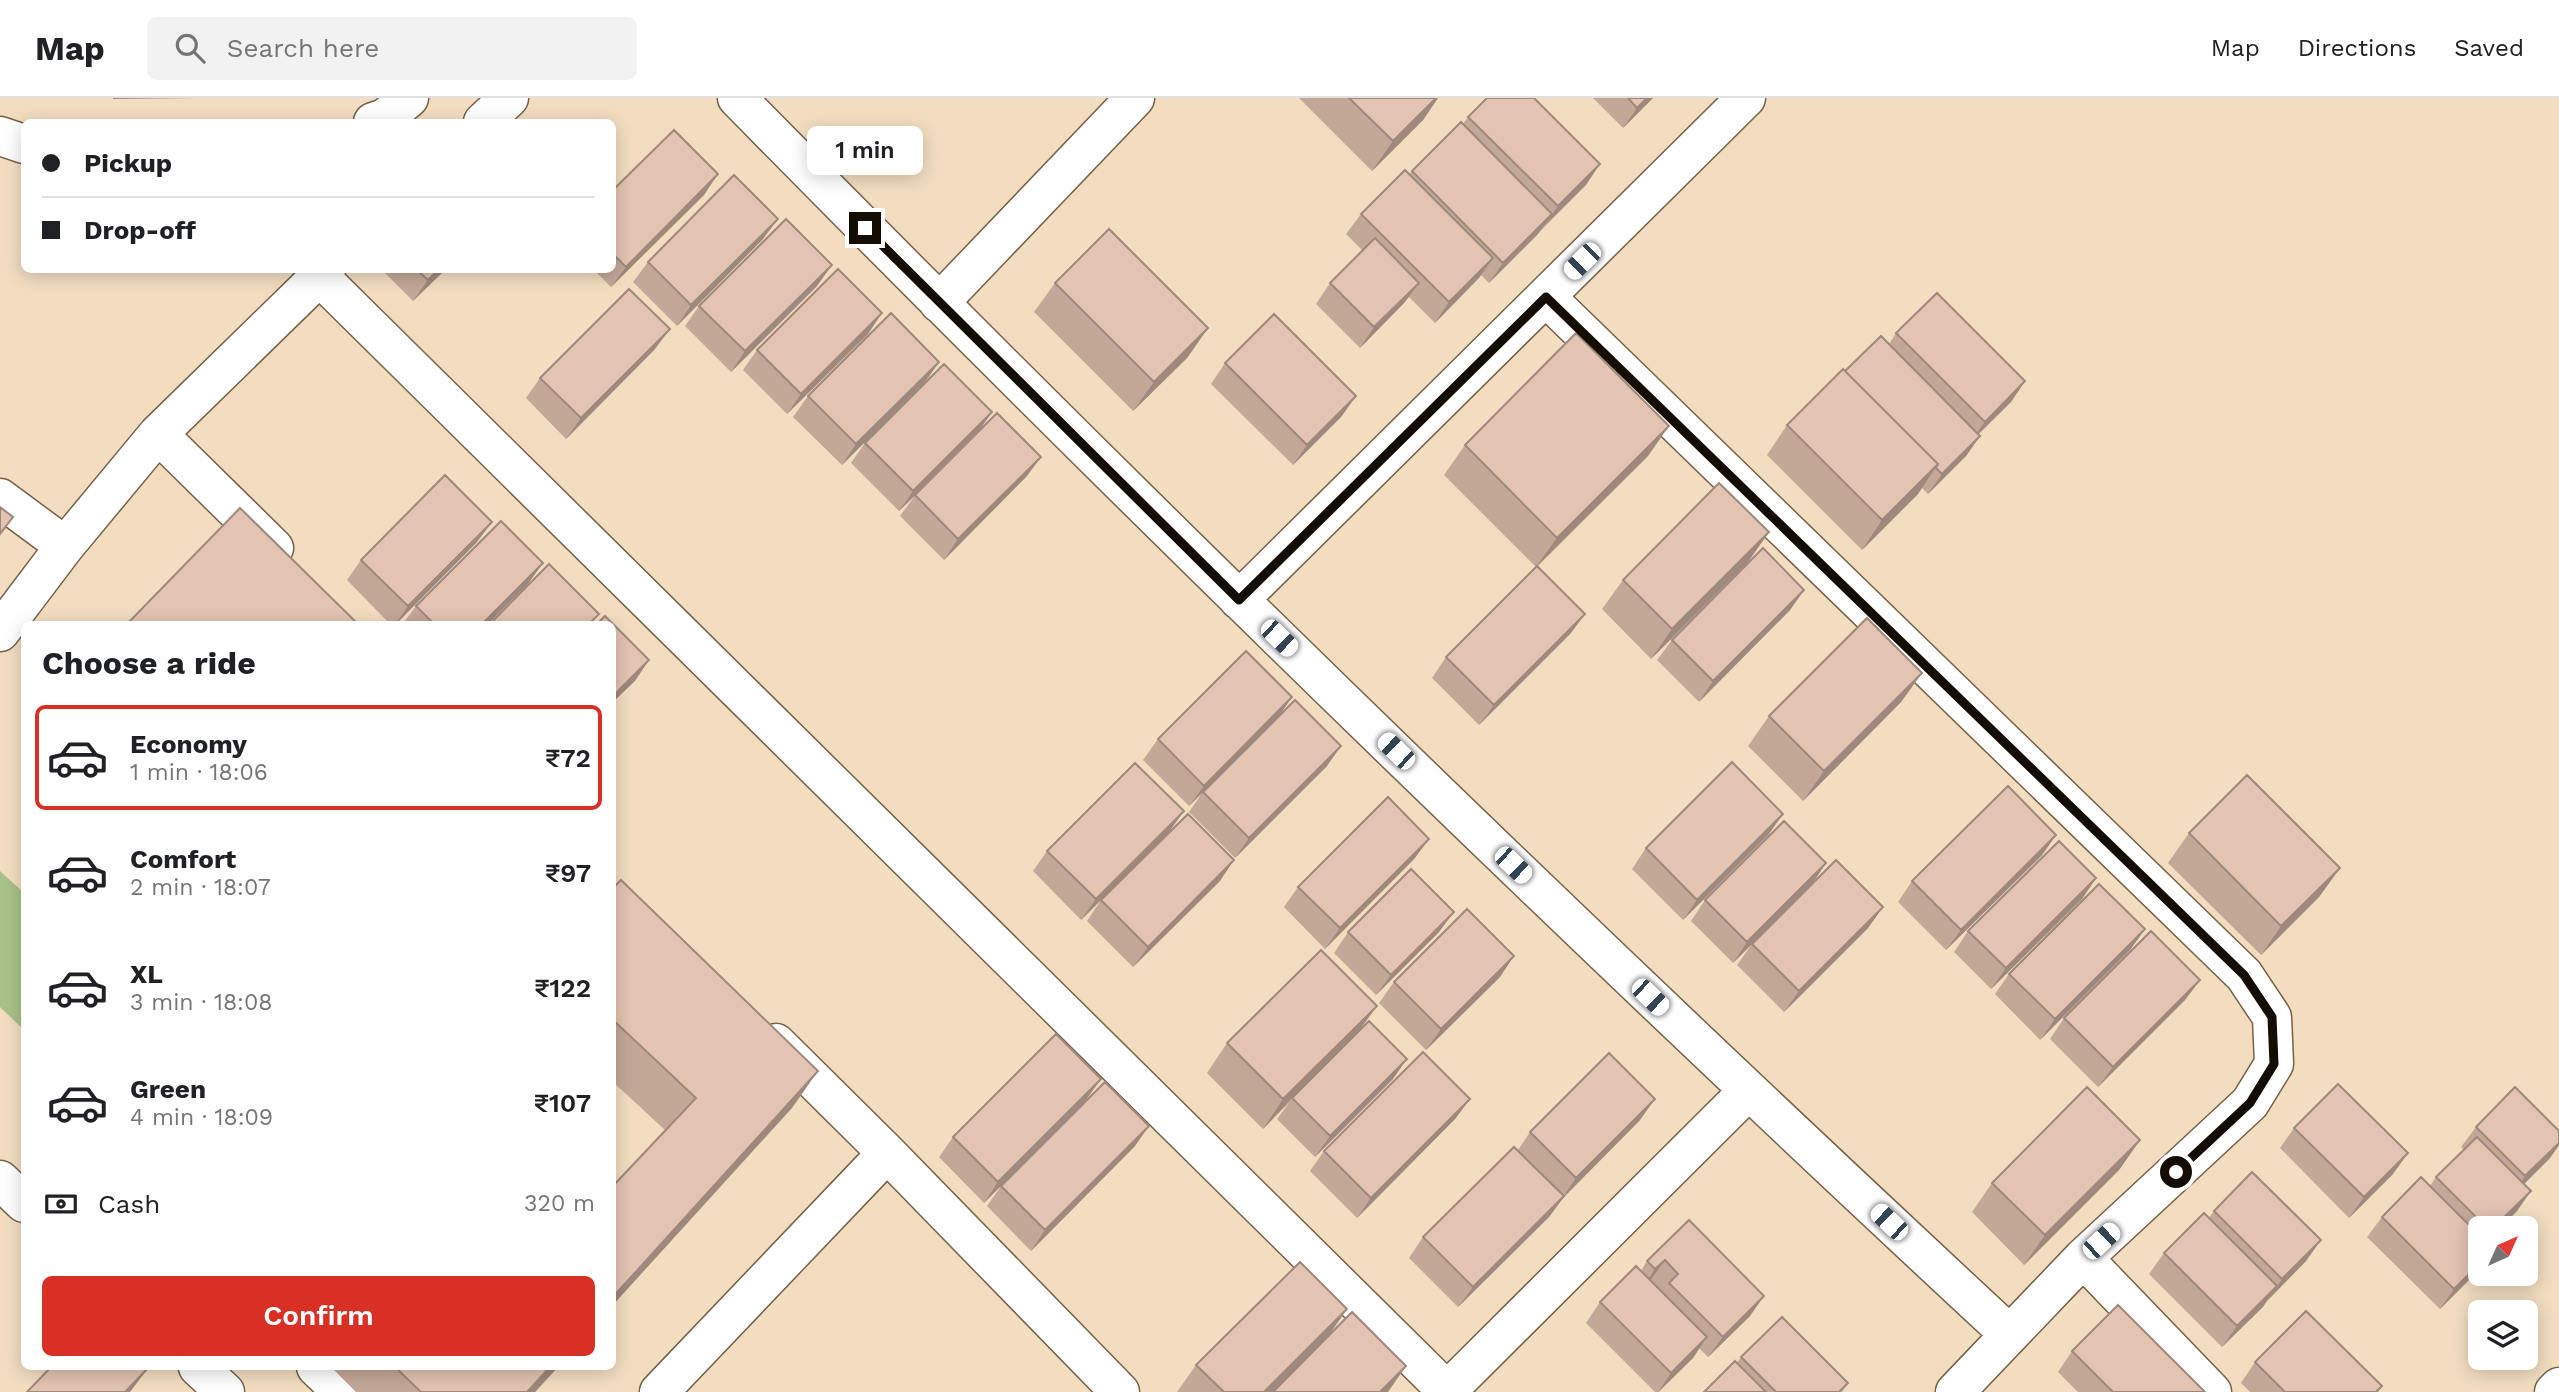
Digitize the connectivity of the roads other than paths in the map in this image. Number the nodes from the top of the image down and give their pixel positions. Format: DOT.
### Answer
graph roads {
  1 [pos="409,98"];
  2 [pos="509,98"];
  3 [pos="737,98"];
  4 [pos="1135,98"];
  5 [pos="1746,98"];
  6 [pos="382,119"];
  7 [pos="485,119"];
  8 [pos="0,136"];
  9 [pos="21,143"];
  10 [pos="323,273"];
  11 [pos="1546,297"];
  12 [pos="939,303"];
  13 [pos="158,434"];
  14 [pos="0,498"];
  15 [pos="65,546"];
  16 [pos="294,567"];
  17 [pos="1239,600"];
  18 [pos="0,632"];
  19 [pos="750,1017"];
  20 [pos="1748,1091"];
  21 [pos="887,1153"];
  22 [pos="0,1180"];
  23 [pos="21,1200"];
  24 [pos="2083,1258"];
  25 [pos="2010,1334"];
  26 [pos="201,1370"];
  27 [pos="319,1370"];
  28 [pos="2559,1387"];
  29 [pos="1447,1391"];
  30 [pos="225,1392"];
  31 [pos="342,1392"];
  32 [pos="659,1392"];
  33 [pos="1120,1392"];
  34 [pos="1955,1392"];
  35 [pos="2212,1392"];
  36 [pos="2554,1392"];
  1 -- 6 [label="street"];
  2 -- 7 [label="street"];
  3 -- 12 [label="street"];
  4 -- 12 [label="street"];
  5 -- 11 [label="street"];
  8 -- 9 [label="street"];
  10 -- 13 [label="street"];
  10 -- 29 [label="street"];
  11 -- 17 [label="street"];
  11 -- 24 [label="street"];
  12 -- 17 [label="street"];
  13 -- 15 [label="street"];
  13 -- 16 [label="street"];
  14 -- 15 [label="street"];
  15 -- 18 [label="street"];
  17 -- 20 [label="street"];
  19 -- 21 [label="street"];
  20 -- 25 [label="street"];
  20 -- 29 [label="street"];
  21 -- 32 [label="street"];
  21 -- 33 [label="street"];
  22 -- 23 [label="street"];
  24 -- 25 [label="street"];
  24 -- 35 [label="street"];
  25 -- 34 [label="street"];
  26 -- 30 [label="street"];
  27 -- 31 [label="street"];
  28 -- 36 [label="street"];
}
